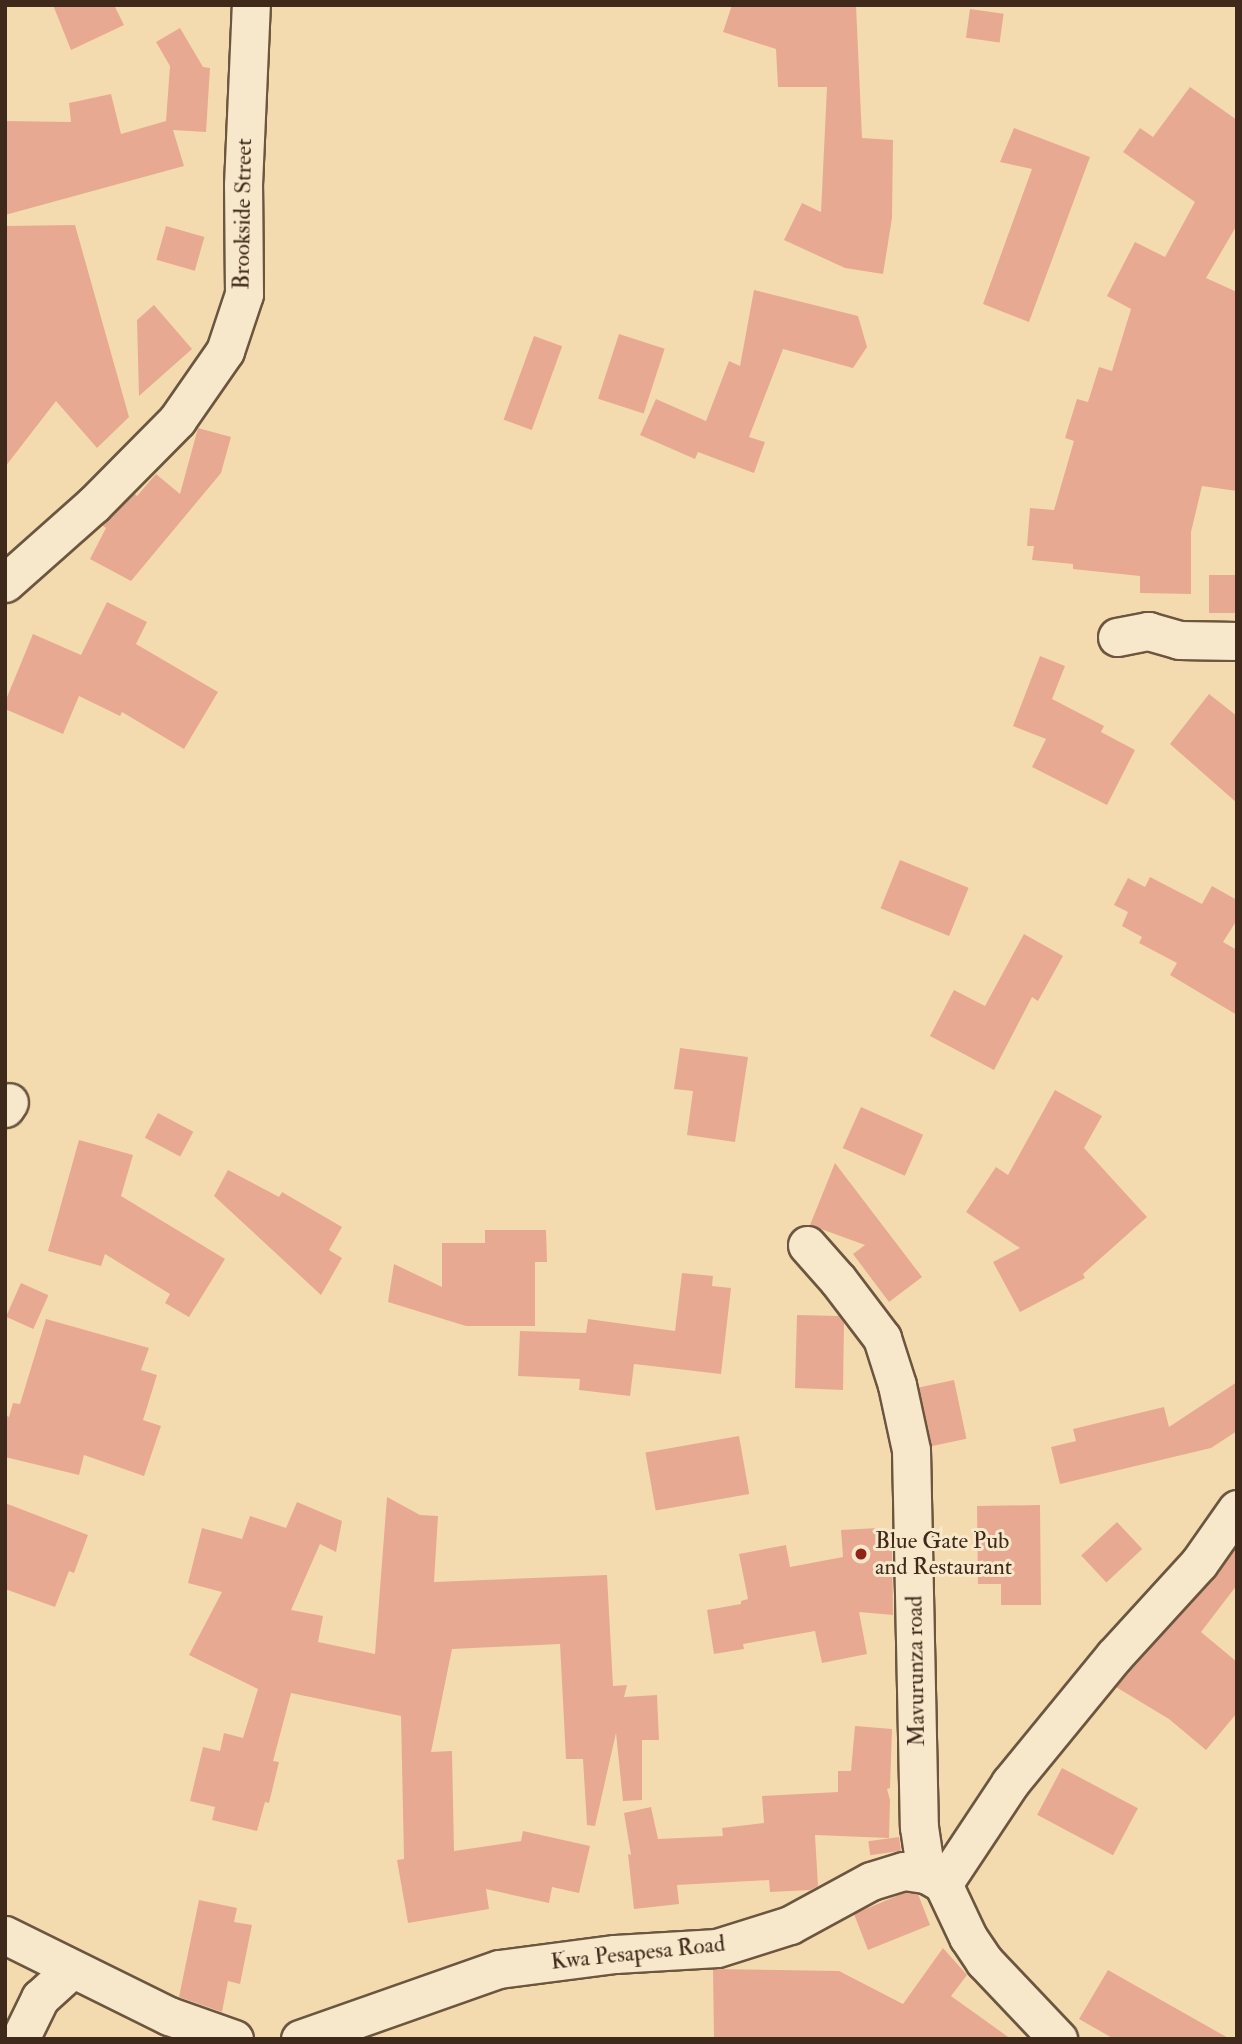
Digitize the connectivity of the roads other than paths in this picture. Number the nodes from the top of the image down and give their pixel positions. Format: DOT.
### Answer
graph roads {
  1 [pos="251,5"];
  2 [pos="5,583"];
  3 [pos="1116,637"];
  4 [pos="1237,641"];
  5 [pos="807,1245"];
  6 [pos="1237,1509"];
  7 [pos="934,1879"];
  8 [pos="5,1935"];
  9 [pos="72,1969"];
  10 [pos="362,2029"];
  11 [pos="20,2039"];
  12 [pos="234,2039"];
  13 [pos="300,2039"];
  14 [pos="1058,2039"];
  1 -- 2 [label="street, Brookside Street"];
  3 -- 4 [label="street"];
  5 -- 7 [label="street, Mavurunza road"];
  6 -- 7 [label="street"];
  7 -- 10 [label="street, Kwa Pesapesa Road"];
  7 -- 14 [label="street"];
  8 -- 9 [label="street"];
  9 -- 11 [label="street"];
  9 -- 12 [label="street"];
  10 -- 13 [label="street, Kwa Pesapesa Road"];
}
